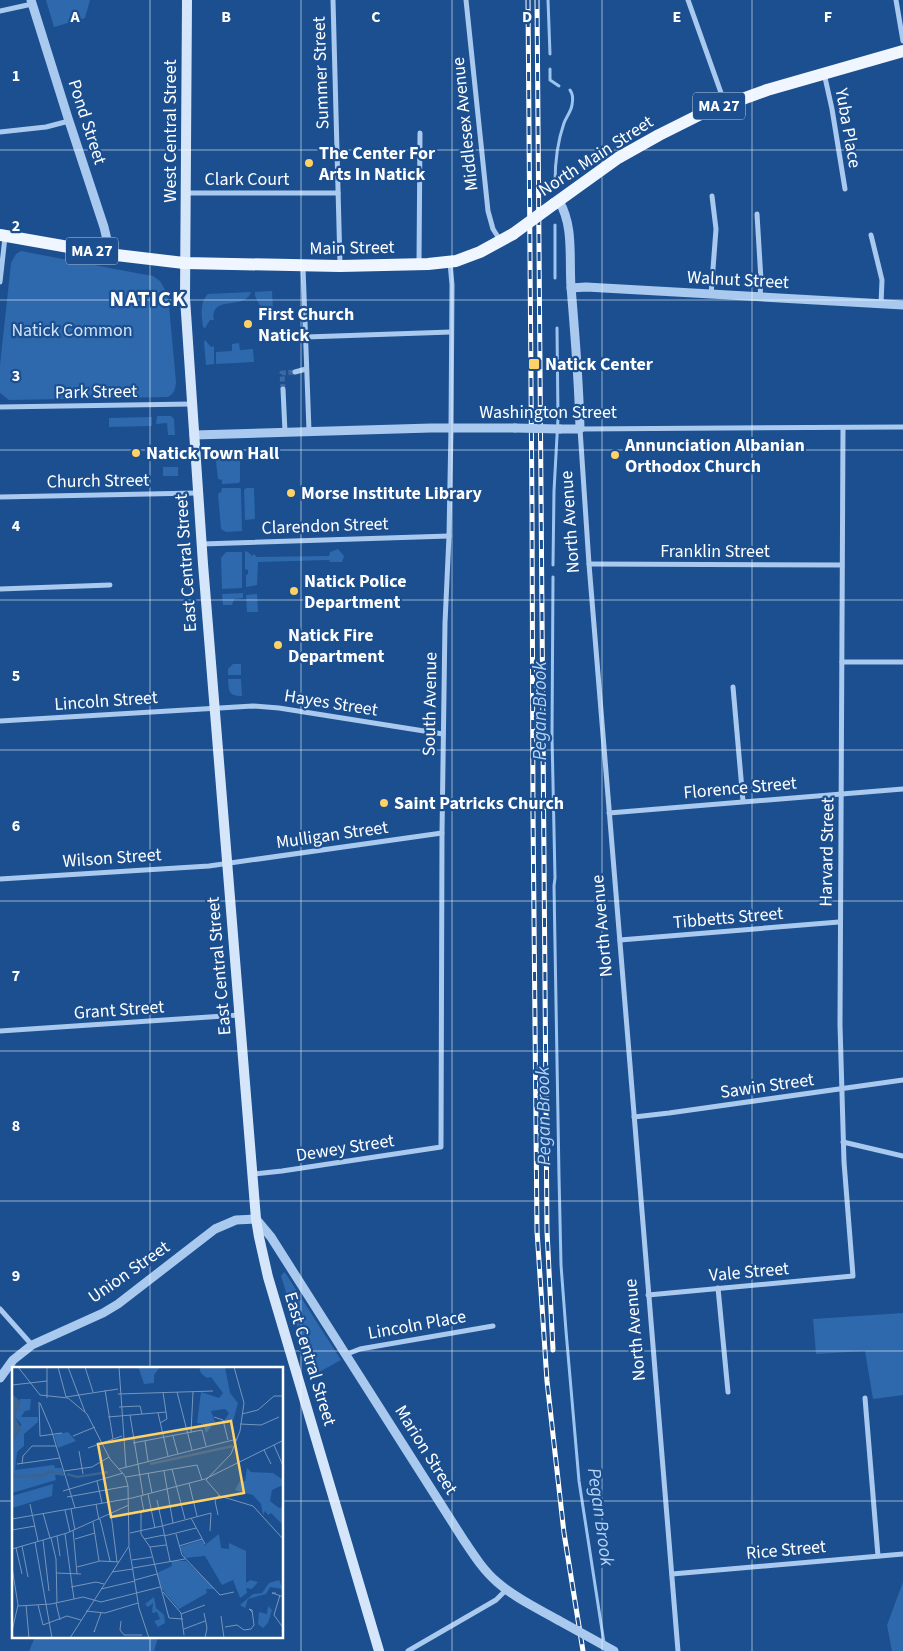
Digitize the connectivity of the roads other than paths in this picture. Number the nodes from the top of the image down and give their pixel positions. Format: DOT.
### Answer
graph roads {
  1 [pos="187,0"];
  2 [pos="333,0"];
  3 [pos="466,0"];
  4 [pos="688,0"];
  5 [pos="896,0"];
  6 [pos="32,2"];
  7 [pos="0,11"];
  8 [pos="903,41"];
  9 [pos="903,51"];
  10 [pos="824,73"];
  11 [pos="725,104"];
  12 [pos="69,121"];
  13 [pos="0,132"];
  14 [pos="420,133"];
  15 [pos="845,189"];
  16 [pos="338,193"];
  17 [pos="186,194"];
  18 [pos="712,196"];
  19 [pos="557,202"];
  20 [pos="757,214"];
  21 [pos="513,234"];
  22 [pos="871,234"];
  23 [pos="3,236"];
  24 [pos="501,242"];
  25 [pos="108,254"];
  26 [pos="184,262"];
  27 [pos="450,262"];
  28 [pos="419,264"];
  29 [pos="302,266"];
  30 [pos="340,266"];
  31 [pos="0,282"];
  32 [pos="571,288"];
  33 [pos="711,295"];
  34 [pos="760,297"];
  35 [pos="881,304"];
  36 [pos="903,305"];
  37 [pos="452,332"];
  38 [pos="306,337"];
  39 [pos="306,369"];
  40 [pos="295,372"];
  41 [pos="283,389"];
  42 [pos="192,404"];
  43 [pos="0,407"];
  44 [pos="903,427"];
  45 [pos="451,428"];
  46 [pos="843,428"];
  47 [pos="580,429"];
  48 [pos="309,431"];
  49 [pos="285,432"];
  50 [pos="194,434"];
  51 [pos="197,493"];
  52 [pos="0,496"];
  53 [pos="449,536"];
  54 [pos="202,544"];
  55 [pos="589,564"];
  56 [pos="842,565"];
  57 [pos="110,585"];
  58 [pos="0,589"];
  59 [pos="842,662"];
  60 [pos="903,662"];
  61 [pos="732,687"];
  62 [pos="214,708"];
  63 [pos="0,721"];
  64 [pos="443,734"];
  65 [pos="903,789"];
  66 [pos="841,793"];
  67 [pos="743,801"];
  68 [pos="609,813"];
  69 [pos="442,833"];
  70 [pos="226,864"];
  71 [pos="0,879"];
  72 [pos="839,922"];
  73 [pos="620,940"];
  74 [pos="239,1016"];
  75 [pos="0,1032"];
  76 [pos="903,1080"];
  77 [pos="841,1089"];
  78 [pos="634,1117"];
  79 [pos="843,1142"];
  80 [pos="441,1147"];
  81 [pos="903,1156"];
  82 [pos="253,1174"];
  83 [pos="256,1219"];
  84 [pos="853,1276"];
  85 [pos="718,1288"];
  86 [pos="648,1295"];
  87 [pos="0,1309"];
  88 [pos="493,1326"];
  89 [pos="32,1345"];
  90 [pos="347,1354"];
  91 [pos="0,1378"];
  92 [pos="728,1392"];
  93 [pos="865,1398"];
  94 [pos="903,1554"];
  95 [pos="878,1556"];
  96 [pos="672,1574"];
  97 [pos="507,1589"];
  98 [pos="379,1651"];
  99 [pos="408,1651"];
  100 [pos="614,1651"];
  101 [pos="678,1651"];
  1 -- 17 [label="main road, West Central Street"];
  2 -- 16 [label="street, Summer Street"];
  3 -- 24 [label="street, Middlesex Avenue"];
  4 -- 11 [label="street"];
  5 -- 8 [label="street"];
  6 -- 7 [label="street"];
  6 -- 12 [label="street, Pond Street"];
  9 -- 10 [label="main road, North Main Street / MA 27"];
  10 -- 11 [label="main road, North Main Street / MA 27"];
  10 -- 15 [label="street, Yuba Place"];
  11 -- 19 [label="main road, North Main Street / MA 27"];
  12 -- 13 [label="street"];
  12 -- 25 [label="street, Pond Street"];
  14 -- 28 [label="street"];
  16 -- 17 [label="street, Clark Court"];
  16 -- 30 [label="street, Summer Street"];
  17 -- 26 [label="main road, West Central Street"];
  18 -- 33 [label="street"];
  19 -- 21 [label="main road, North Main Street / MA 27, bridge"];
  19 -- 32 [label="street, North Avenue"];
  20 -- 34 [label="street"];
  21 -- 24 [label="main road, Main Street / MA 27"];
  22 -- 35 [label="street"];
  23 -- 25 [label="main road, MA 27"];
  23 -- 31 [label="street"];
  24 -- 27 [label="main road, Main Street / MA 27"];
  25 -- 26 [label="main road, MA 27"];
  26 -- 29 [label="main road, Main Street / MA 27"];
  26 -- 42 [label="main road, East Central Street"];
  27 -- 28 [label="main road, Main Street / MA 27"];
  27 -- 37 [label="street, South Avenue"];
  28 -- 30 [label="main road, Main Street / MA 27"];
  29 -- 30 [label="main road, Main Street / MA 27"];
  29 -- 38 [label="street"];
  32 -- 33 [label="street, Walnut Street"];
  32 -- 47 [label="street, North Avenue"];
  33 -- 34 [label="street, Walnut Street"];
  34 -- 35 [label="street, Walnut Street"];
  35 -- 36 [label="street, Walnut Street"];
  37 -- 38 [label="street"];
  37 -- 45 [label="street, South Avenue"];
  38 -- 39 [label="street"];
  39 -- 40 [label="street"];
  39 -- 48 [label="street"];
  41 -- 49 [label="street"];
  42 -- 43 [label="street, Park Street"];
  42 -- 50 [label="main road, East Central Street"];
  44 -- 46 [label="street, Washington Street"];
  45 -- 47 [label="street, Washington Street, bridge"];
  45 -- 48 [label="street, Washington Street"];
  45 -- 53 [label="street, South Avenue"];
  46 -- 47 [label="street, Washington Street"];
  46 -- 56 [label="street, Harvard Street"];
  47 -- 55 [label="street, North Avenue"];
  48 -- 49 [label="street, Washington Street"];
  49 -- 50 [label="street, Washington Street"];
  50 -- 51 [label="main road, East Central Street"];
  51 -- 52 [label="street, Church Street"];
  51 -- 54 [label="main road, East Central Street"];
  53 -- 54 [label="street, Clarendon Street"];
  53 -- 64 [label="street, South Avenue"];
  54 -- 62 [label="main road, East Central Street"];
  55 -- 56 [label="street, Franklin Street"];
  55 -- 68 [label="street, North Avenue"];
  56 -- 59 [label="street, Harvard Street"];
  57 -- 58 [label="street"];
  59 -- 60 [label="street"];
  59 -- 66 [label="street, Harvard Street"];
  61 -- 67 [label="street"];
  62 -- 63 [label="street, Lincoln Street"];
  62 -- 64 [label="street, Hayes Street"];
  62 -- 70 [label="main road, East Central Street"];
  64 -- 69 [label="street, South Avenue"];
  65 -- 66 [label="street, Florence Street"];
  66 -- 67 [label="street, Florence Street"];
  66 -- 72 [label="street, Harvard Street"];
  67 -- 68 [label="street, Florence Street"];
  68 -- 73 [label="street, North Avenue"];
  69 -- 70 [label="street, Mulligan Street"];
  69 -- 80 [label="street, South Avenue"];
  70 -- 71 [label="street, Wilson Street"];
  70 -- 74 [label="main road, East Central Street"];
  72 -- 73 [label="street, Tibbetts Street"];
  72 -- 77 [label="street, Harvard Street"];
  73 -- 78 [label="street, North Avenue"];
  74 -- 75 [label="street, Grant Street"];
  74 -- 82 [label="main road, East Central Street"];
  76 -- 77 [label="street, Sawin Street"];
  77 -- 78 [label="street, Sawin Street"];
  77 -- 79 [label="street, Harvard Street"];
  78 -- 86 [label="street, North Avenue"];
  79 -- 81 [label="street"];
  79 -- 84 [label="street, Harvard Street"];
  80 -- 82 [label="street, Dewey Street"];
  82 -- 83 [label="main road, East Central Street"];
  83 -- 89 [label="street, Union Street"];
  83 -- 90 [label="street, Marion Street"];
  83 -- 98 [label="main road, East Central Street"];
  84 -- 85 [label="street, Vale Street"];
  85 -- 86 [label="street, Vale Street"];
  85 -- 92 [label="street"];
  86 -- 96 [label="street, North Avenue"];
  87 -- 89 [label="street"];
  88 -- 90 [label="street, Lincoln Place"];
  89 -- 91 [label="street, Union Street"];
  90 -- 97 [label="street, Marion Street"];
  93 -- 95 [label="street"];
  94 -- 95 [label="street, Rice Street"];
  95 -- 96 [label="street, Rice Street"];
  96 -- 101 [label="street, North Avenue"];
  97 -- 99 [label="street"];
  97 -- 100 [label="street, Marion Street, bridge"];
}
